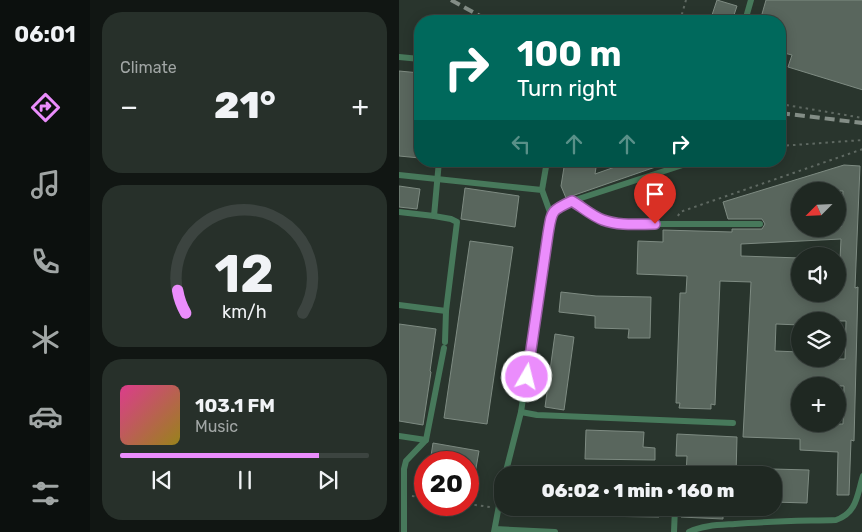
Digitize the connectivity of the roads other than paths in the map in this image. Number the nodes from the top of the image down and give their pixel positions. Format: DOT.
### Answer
graph roads {
  1 [pos="751,0"];
  2 [pos="747,15"];
  3 [pos="399,57"];
  4 [pos="414,58"];
  5 [pos="438,167"];
  6 [pos="546,167"];
  7 [pos="677,167"];
  8 [pos="399,175"];
  9 [pos="437,179"];
  10 [pos="542,190"];
  11 [pos="572,201"];
  12 [pos="399,212"];
  13 [pos="551,215"];
  14 [pos="434,216"];
  15 [pos="760,224"];
  16 [pos="399,305"];
  17 [pos="446,311"];
  18 [pos="521,412"];
  19 [pos="733,423"];
  20 [pos="399,436"];
  21 [pos="426,440"];
  22 [pos="507,466"];
  23 [pos="401,469"];
  24 [pos="862,476"];
  25 [pos="497,516"];
  26 [pos="675,516"];
  27 [pos="494,530"];
  28 [pos="404,532"];
  29 [pos="555,532"];
  30 [pos="674,532"];
  31 [pos="689,532"];
  1 -- 2 [label="lane"];
  3 -- 4 [label="lane"];
  5 -- 9 [label="lane"];
  6 -- 10 [label="lane"];
  7 -- 11 [label="lane"];
  8 -- 9 [label="lane"];
  9 -- 10 [label="lane"];
  9 -- 14 [label="lane"];
  10 -- 13 [label="lane"];
  11 -- 13 [label="lane"];
  11 -- 15 [label="lane"];
  12 -- 14 [label="lane"];
  13 -- 18 [label="lane"];
  14 -- 17 [label="lane"];
  16 -- 17 [label="lane"];
  17 -- 21 [label="lane"];
  18 -- 19 [label="lane"];
  18 -- 22 [label="lane"];
  20 -- 21 [label="lane"];
  21 -- 23 [label="lane"];
  23 -- 28 [label="lane"];
  24 -- 31 [label="lane"];
  25 -- 27 [label="lane"];
  26 -- 30 [label="lane"];
  27 -- 29 [label="lane"];
}
